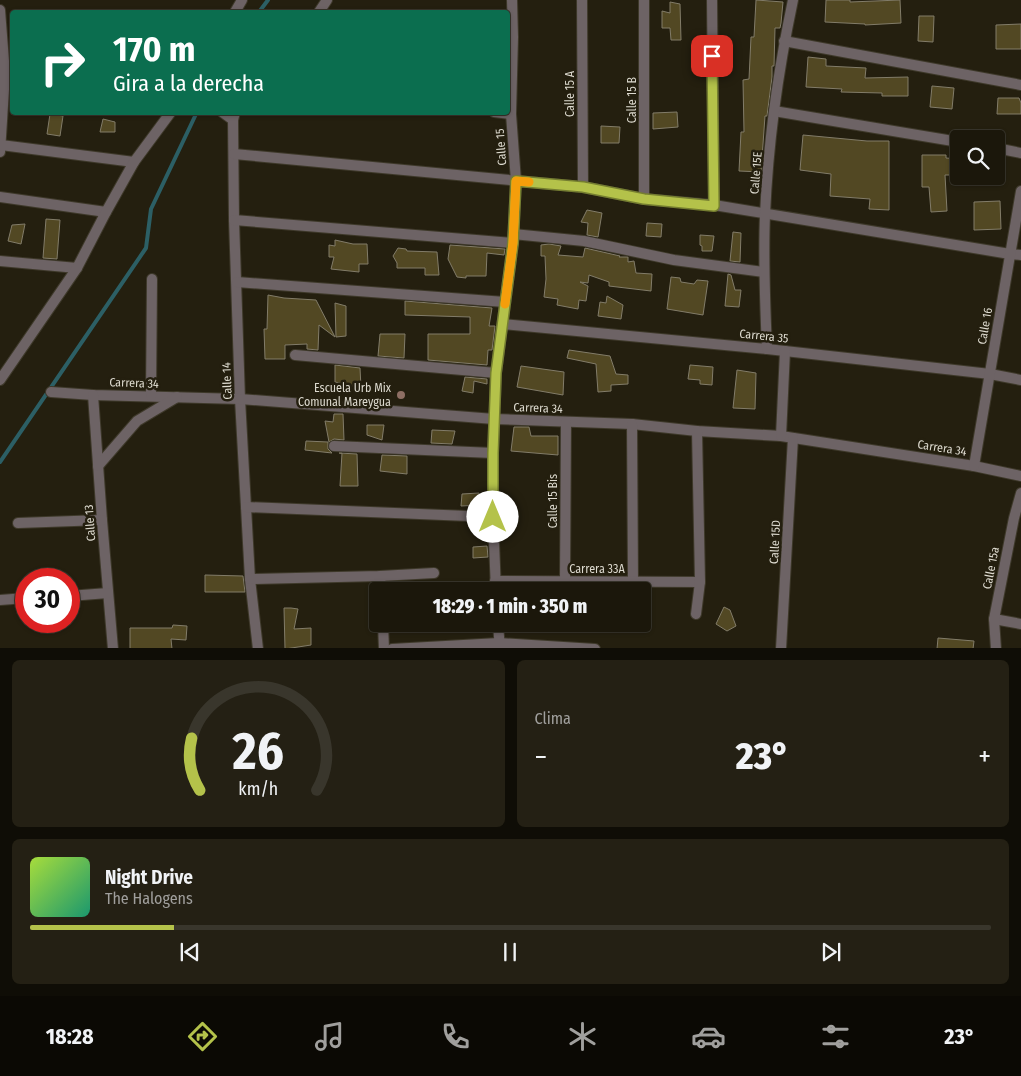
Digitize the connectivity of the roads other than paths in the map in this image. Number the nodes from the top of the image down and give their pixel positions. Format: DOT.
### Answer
graph roads {
  1 [pos="512,0"];
  2 [pos="582,0"];
  3 [pos="644,0"];
  4 [pos="712,0"];
  5 [pos="793,0"];
  6 [pos="0,10"];
  7 [pos="510,37"];
  8 [pos="784,41"];
  9 [pos="6,74"];
  10 [pos="1021,85"];
  11 [pos="774,111"];
  12 [pos="511,114"];
  13 [pos="169,115"];
  14 [pos="234,116"];
  15 [pos="950,140"];
  16 [pos="1,145"];
  17 [pos="1005,150"];
  18 [pos="0,152"];
  19 [pos="1021,153"];
  20 [pos="234,154"];
  21 [pos="134,162"];
  22 [pos="516,181"];
  23 [pos="583,187"];
  24 [pos="1021,191"];
  25 [pos="0,197"];
  26 [pos="644,199"];
  27 [pos="714,206"];
  28 [pos="106,212"];
  29 [pos="765,214"];
  30 [pos="234,220"];
  31 [pos="513,238"];
  32 [pos="1016,255"];
  33 [pos="0,261"];
  34 [pos="77,268"];
  35 [pos="764,272"];
  36 [pos="152,279"];
  37 [pos="237,282"];
  38 [pos="505,302"];
  39 [pos="503,324"];
  40 [pos="767,349"];
  41 [pos="785,351"];
  42 [pos="295,355"];
  43 [pos="496,373"];
  44 [pos="990,374"];
  45 [pos="0,380"];
  46 [pos="1021,380"];
  47 [pos="51,392"];
  48 [pos="93,395"];
  49 [pos="151,396"];
  50 [pos="178,397"];
  51 [pos="240,398"];
  52 [pos="494,419"];
  53 [pos="566,422"];
  54 [pos="632,424"];
  55 [pos="697,431"];
  56 [pos="781,436"];
  57 [pos="793,438"];
  58 [pos="334,446"];
  59 [pos="493,453"];
  60 [pos="98,466"];
  61 [pos="974,466"];
  62 [pos="1021,476"];
  63 [pos="1021,493"];
  64 [pos="246,507"];
  65 [pos="493,517"];
  66 [pos="102,520"];
  67 [pos="18,524"];
  68 [pos="434,573"];
  69 [pos="380,576"];
  70 [pos="250,579"];
  71 [pos="565,581"];
  72 [pos="380,582"];
  73 [pos="495,582"];
  74 [pos="551,582"];
  75 [pos="633,582"];
  76 [pos="651,582"];
  77 [pos="700,582"];
  78 [pos="108,593"];
  79 [pos="80,595"];
  80 [pos="15,599"];
  81 [pos="0,600"];
  82 [pos="696,614"];
  83 [pos="994,619"];
  84 [pos="1021,624"];
  85 [pos="383,632"];
  86 [pos="499,632"];
  87 [pos="500,646"];
  88 [pos="113,648"];
  89 [pos="258,648"];
  90 [pos="384,648"];
  91 [pos="392,648"];
  92 [pos="595,648"];
  93 [pos="781,648"];
  94 [pos="996,648"];
  1 -- 7 [label="street, Calle 15"];
  2 -- 23 [label="street, Calle 15 A"];
  3 -- 26 [label="street, Calle 15 B"];
  4 -- 27 [label="street"];
  5 -- 8 [label="street, Calle 15E"];
  6 -- 9 [label="street"];
  7 -- 12 [label="street, Calle 15"];
  8 -- 10 [label="street"];
  8 -- 11 [label="street, Calle 15E"];
  9 -- 16 [label="street"];
  11 -- 15 [label="street"];
  11 -- 29 [label="street, Calle 15E"];
  12 -- 22 [label="street, Calle 15"];
  13 -- 21 [label="street"];
  14 -- 20 [label="street, Calle 14"];
  16 -- 18 [label="street"];
  16 -- 21 [label="street"];
  17 -- 19 [label="street"];
  20 -- 22 [label="street"];
  20 -- 30 [label="street, Calle 14"];
  21 -- 28 [label="street"];
  22 -- 23 [label="street"];
  22 -- 31 [label="street, Calle 15"];
  23 -- 26 [label="street"];
  24 -- 32 [label="street, Calle 16"];
  25 -- 28 [label="street"];
  26 -- 27 [label="street"];
  27 -- 29 [label="street"];
  28 -- 34 [label="street"];
  29 -- 32 [label="street"];
  29 -- 35 [label="street, Calle 15E"];
  30 -- 31 [label="street"];
  30 -- 37 [label="street, Calle 14"];
  31 -- 35 [label="street"];
  31 -- 38 [label="street, Calle 15"];
  32 -- 44 [label="street, Calle 16"];
  33 -- 34 [label="street"];
  34 -- 45 [label="street"];
  35 -- 40 [label="street, Calle 15E"];
  36 -- 49 [label="street"];
  37 -- 38 [label="street"];
  37 -- 51 [label="street, Calle 14"];
  38 -- 39 [label="street, Calle 15"];
  39 -- 40 [label="street, Carrera 35"];
  39 -- 43 [label="street, Calle 15"];
  40 -- 41 [label="street, Carrera 35"];
  41 -- 44 [label="street, Carrera 35"];
  41 -- 56 [label="street"];
  42 -- 43 [label="street"];
  43 -- 52 [label="street, Calle 15"];
  44 -- 46 [label="street, Carrera 35"];
  44 -- 61 [label="street, Calle 16"];
  47 -- 48 [label="street, Carrera 34"];
  48 -- 49 [label="street, Carrera 34"];
  48 -- 60 [label="street, Calle 13"];
  49 -- 50 [label="street, Carrera 34"];
  50 -- 51 [label="street, Carrera 34"];
  50 -- 60 [label="street"];
  51 -- 52 [label="street, Carrera 34"];
  51 -- 64 [label="street, Calle 14"];
  52 -- 53 [label="street, Carrera 34"];
  52 -- 59 [label="street, Calle 15"];
  53 -- 54 [label="street, Carrera 34"];
  53 -- 71 [label="street, Calle 15 Bis"];
  54 -- 55 [label="street, Carrera 34"];
  54 -- 75 [label="street"];
  55 -- 56 [label="street, Carrera 34"];
  55 -- 77 [label="street"];
  56 -- 57 [label="street, Carrera 34"];
  57 -- 61 [label="street, Carrera 34"];
  57 -- 93 [label="street, Calle 15D"];
  58 -- 59 [label="street"];
  59 -- 65 [label="street, Calle 15"];
  60 -- 66 [label="street, Calle 13"];
  61 -- 62 [label="street, Carrera 34"];
  63 -- 83 [label="street, Calle 15a"];
  64 -- 65 [label="street"];
  64 -- 70 [label="street, Calle 14"];
  65 -- 73 [label="street, Calle 15"];
  66 -- 67 [label="street"];
  66 -- 78 [label="street, Calle 13"];
  68 -- 69 [label="street"];
  69 -- 70 [label="street"];
  69 -- 72 [label="street"];
  70 -- 89 [label="street, Calle 14"];
  71 -- 74 [label="street, Carrera 33A"];
  71 -- 75 [label="street, Carrera 33A"];
  76 -- 77 [label="street, Carrera 33A"];
  77 -- 82 [label="street"];
  78 -- 79 [label="street"];
  78 -- 88 [label="street, Calle 13"];
  80 -- 81 [label="street"];
  83 -- 84 [label="street"];
  83 -- 94 [label="street, Calle 15a"];
  85 -- 90 [label="street"];
  86 -- 87 [label="street"];
  87 -- 91 [label="street"];
  87 -- 92 [label="street"];
}
